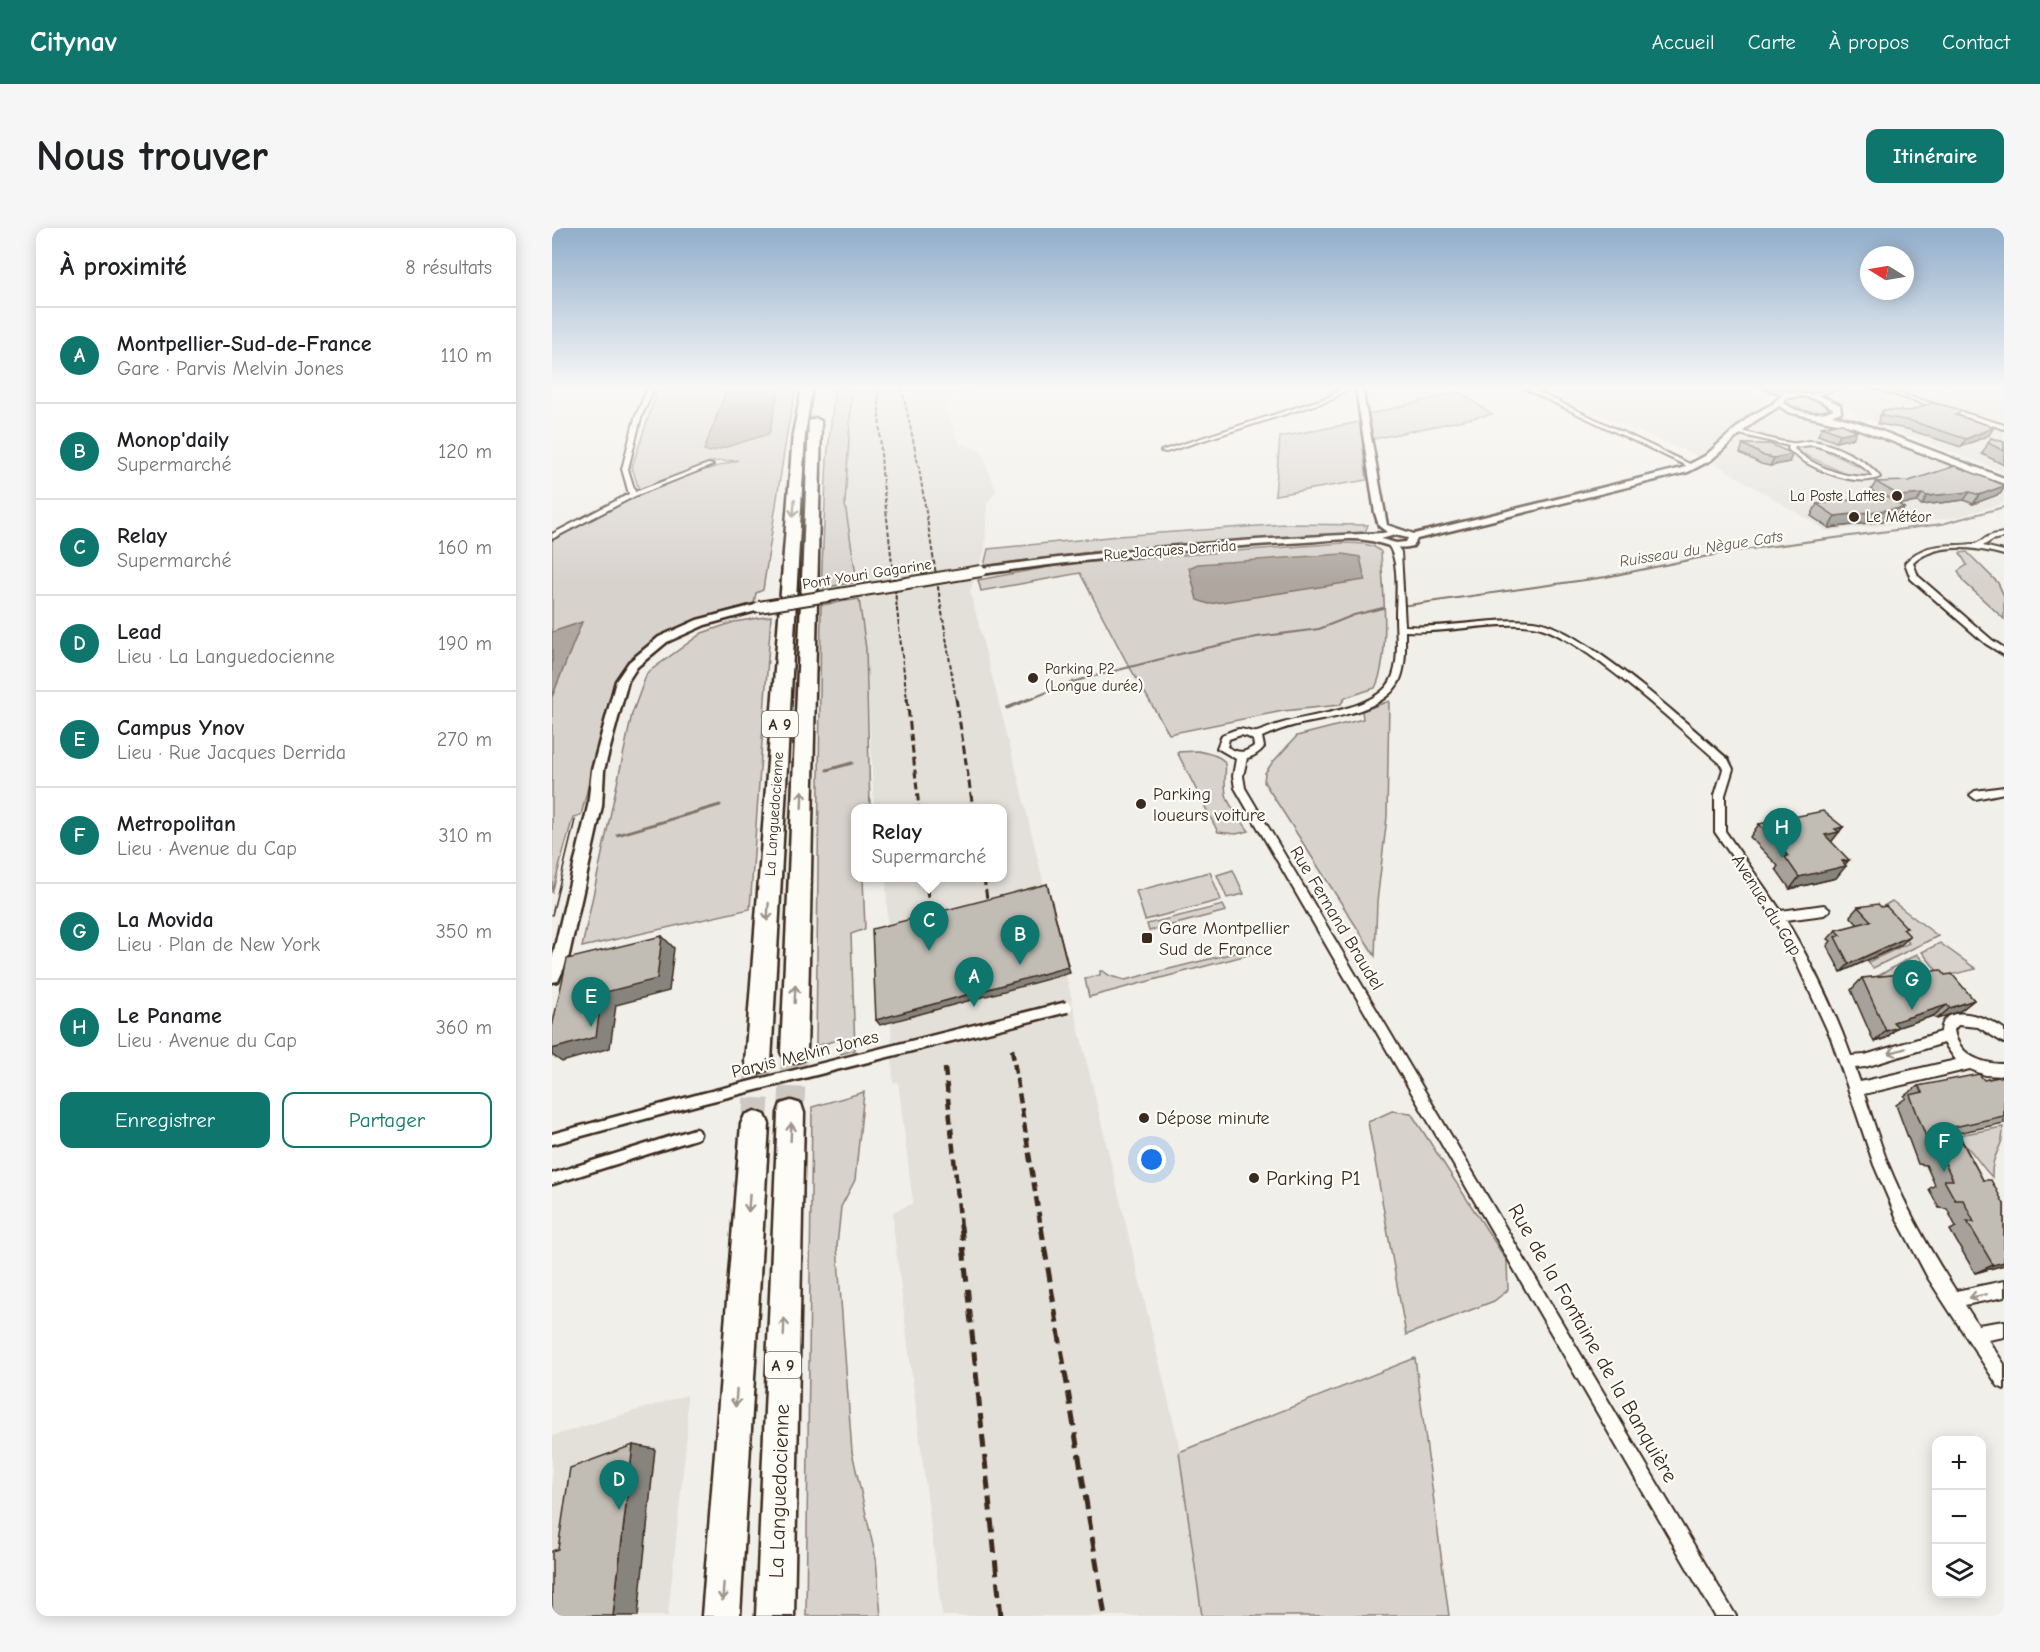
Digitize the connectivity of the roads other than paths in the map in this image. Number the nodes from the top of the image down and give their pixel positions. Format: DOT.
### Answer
graph roads {
  1 [pos="629,453"];
  2 [pos="798,453"];
  3 [pos="813,453"];
  4 [pos="1369,453"];
  5 [pos="1664,453"];
  6 [pos="1714,453"];
  7 [pos="1795,453"];
  8 [pos="1838,453"];
  9 [pos="1931,453"];
  10 [pos="710,465"];
  11 [pos="1694,467"];
  12 [pos="2004,481"];
  13 [pos="633,495"];
  14 [pos="1394,532"];
  15 [pos="1410,535"];
  16 [pos="2004,536"];
  17 [pos="552,537"];
  18 [pos="1392,544"];
  19 [pos="1978,546"];
  20 [pos="2004,553"];
  21 [pos="981,570"];
  22 [pos="1399,628"];
  23 [pos="2004,652"];
  24 [pos="1255,736"];
  25 [pos="1242,756"];
  26 [pos="2004,790"];
  27 [pos="1975,795"];
  28 [pos="1824,910"];
  29 [pos="1779,916"];
  30 [pos="552,975"];
  31 [pos="1067,1006"];
  32 [pos="1947,1036"];
  33 [pos="2004,1037"];
  34 [pos="794,1052"];
  35 [pos="758,1062"];
  36 [pos="1847,1062"];
  37 [pos="1971,1063"];
  38 [pos="2004,1070"];
  39 [pos="1856,1089"];
  40 [pos="1420,1093"];
  41 [pos="791,1113"];
  42 [pos="755,1124"];
  43 [pos="695,1134"];
  44 [pos="552,1139"];
  45 [pos="552,1179"];
  46 [pos="2004,1289"];
  47 [pos="1951,1300"];
  48 [pos="2004,1329"];
  49 [pos="1973,1334"];
  50 [pos="2004,1380"];
  51 [pos="721,1616"];
  52 [pos="774,1616"];
  53 [pos="1726,1616"];
  1 -- 13 [label="street"];
  2 -- 35 [label="highway, La Languedocienne / A 9, one-way"];
  34 -- 3 [label="highway, La Languedocienne / A 9, one-way"];
  4 -- 14 [label="street"];
  5 -- 11 [label="street"];
  6 -- 11 [label="street"];
  7 -- 8 [label="street"];
  9 -- 12 [label="main road"];
  10 -- 13 [label="street"];
  11 -- 15 [label="street"];
  13 -- 17 [label="street"];
  14 -- 15 [label="street"];
  14 -- 18 [label="street"];
  15 -- 18 [label="street"];
  16 -- 19 [label="street"];
  18 -- 21 [label="street, Rue Jacques Derrida"];
  18 -- 22 [label="street"];
  19 -- 20 [label="street"];
  19 -- 23 [label="street"];
  21 -- 30 [label="street, Pont Youri Gagarine, bridge"];
  22 -- 24 [label="street"];
  22 -- 29 [label="street, Avenue du Cap"];
  24 -- 25 [label="street"];
  24 -- 25 [label="street"];
  25 -- 40 [label="street, Rue Fernand Braudel"];
  26 -- 27 [label="street"];
  28 -- 29 [label="street"];
  29 -- 36 [label="street, Avenue du Cap"];
  31 -- 44 [label="street, Parvis Melvin Jones, bridge"];
  32 -- 33 [label="street"];
  32 -- 36 [label="street, one-way"];
  32 -- 37 [label="street"];
  36 -- 39 [label="street, Avenue du Cap"];
  37 -- 38 [label="street"];
  37 -- 39 [label="street"];
  39 -- 47 [label="street, Avenue du Cap"];
  40 -- 53 [label="street, Rue de la Fontaine de la Banquière"];
  52 -- 41 [label="highway, La Languedocienne / A 9, one-way"];
  42 -- 51 [label="highway, A 9, one-way"];
  43 -- 45 [label="street"];
  46 -- 47 [label="street, one-way"];
  47 -- 49 [label="street, Avenue du Cap"];
  48 -- 49 [label="street"];
  49 -- 50 [label="street, Avenue du Cap"];
}
